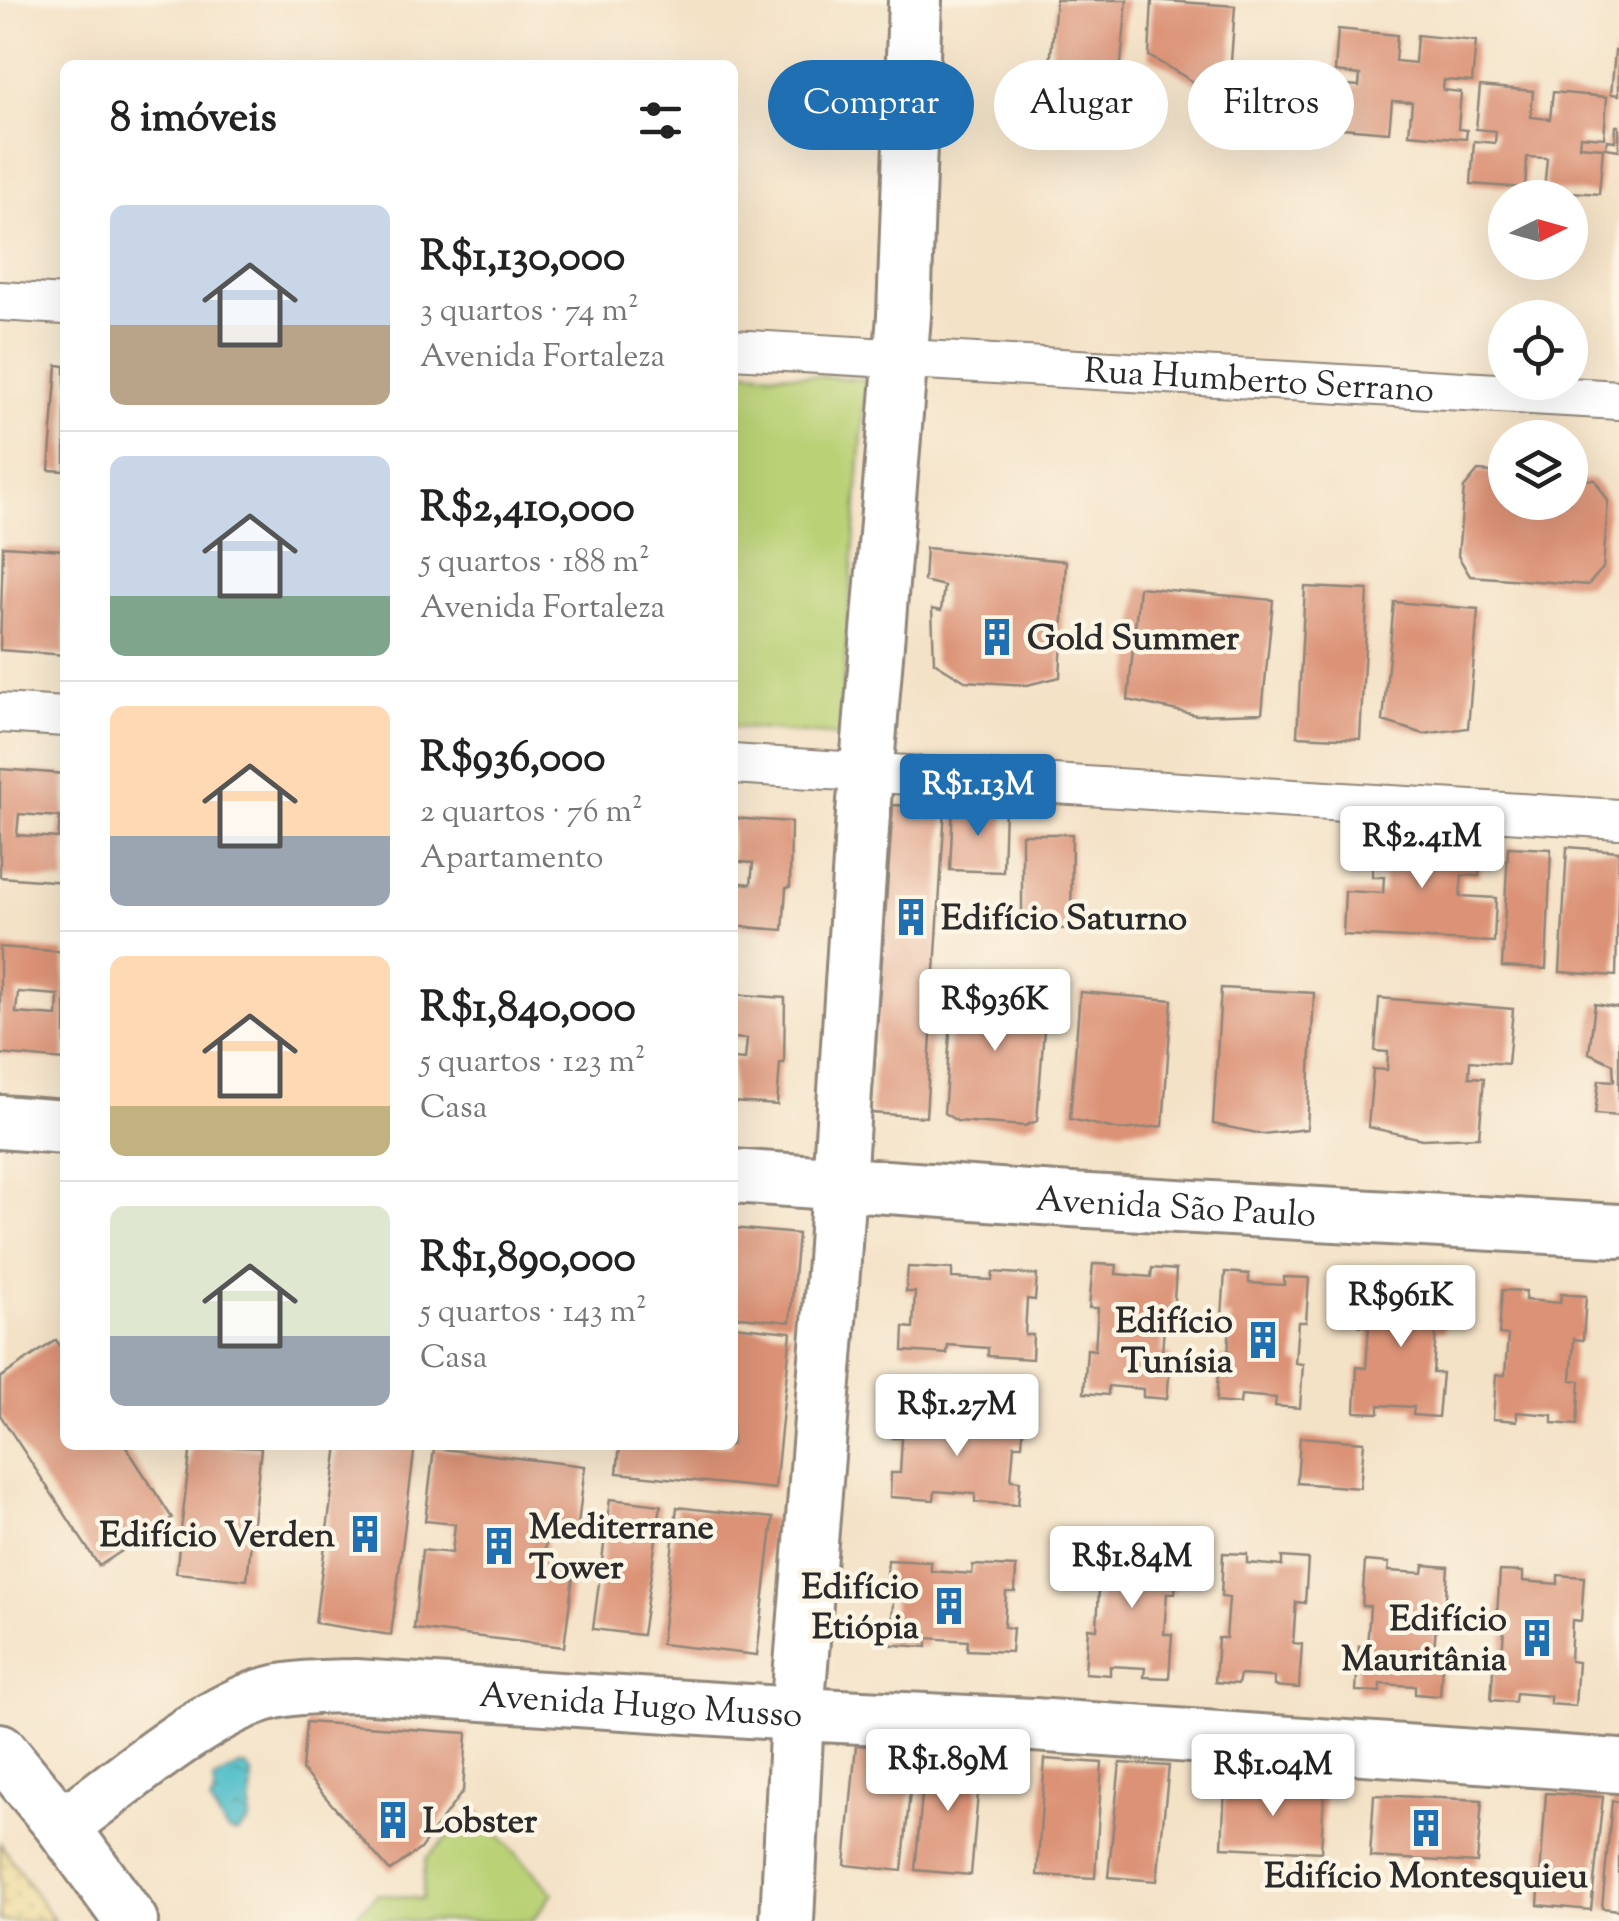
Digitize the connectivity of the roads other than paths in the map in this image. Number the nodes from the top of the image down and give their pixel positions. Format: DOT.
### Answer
graph roads {
  1 [pos="915,0"];
  2 [pos="0,301"];
  3 [pos="60,305"];
  4 [pos="738,349"];
  5 [pos="900,360"];
  6 [pos="1619,400"];
  7 [pos="0,713"];
  8 [pos="60,718"];
  9 [pos="738,764"];
  10 [pos="867,774"];
  11 [pos="1619,819"];
  12 [pos="0,1122"];
  13 [pos="60,1127"];
  14 [pos="738,1176"];
  15 [pos="838,1182"];
  16 [pos="1619,1231"];
  17 [pos="797,1714"];
  18 [pos="0,1750"];
  19 [pos="1619,1766"];
  20 [pos="62,1826"];
  21 [pos="131,1921"];
  22 [pos="787,1921"];
  1 -- 5 [label="main road"];
  2 -- 3 [label="street"];
  4 -- 5 [label="street, Rua Humberto Serrano"];
  5 -- 6 [label="street, Rua Humberto Serrano"];
  5 -- 10 [label="main road"];
  7 -- 8 [label="street"];
  9 -- 10 [label="street"];
  10 -- 11 [label="street"];
  10 -- 15 [label="main road"];
  12 -- 13 [label="main road"];
  14 -- 15 [label="main road, Avenida São Paulo"];
  15 -- 16 [label="main road, Avenida São Paulo"];
  15 -- 17 [label="main road"];
  17 -- 19 [label="main road, Avenida Hugo Musso"];
  17 -- 20 [label="main road, Avenida Hugo Musso"];
  17 -- 22 [label="main road"];
  18 -- 20 [label="main road"];
  20 -- 21 [label="main road"];
}
